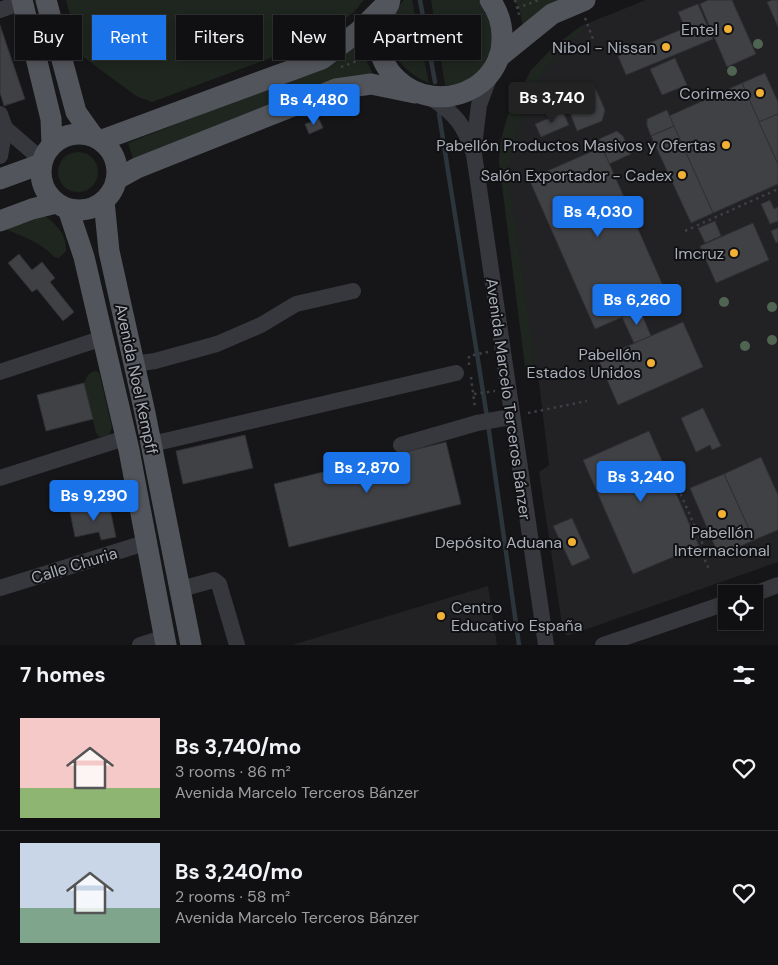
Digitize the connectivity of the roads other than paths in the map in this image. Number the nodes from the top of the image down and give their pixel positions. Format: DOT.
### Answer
graph roads {
  1 [pos="46,0"];
  2 [pos="391,0"];
  3 [pos="490,0"];
  4 [pos="585,0"];
  5 [pos="22,1"];
  6 [pos="0,10"];
  7 [pos="495,65"];
  8 [pos="423,95"];
  9 [pos="2,121"];
  10 [pos="97,138"];
  11 [pos="474,154"];
  12 [pos="0,156"];
  13 [pos="45,156"];
  14 [pos="0,179"];
  15 [pos="117,179"];
  16 [pos="104,201"];
  17 [pos="62,206"];
  18 [pos="0,221"];
  19 [pos="353,292"];
  20 [pos="103,338"];
  21 [pos="135,364"];
  22 [pos="0,372"];
  23 [pos="456,373"];
  24 [pos="145,414"];
  25 [pos="504,418"];
  26 [pos="127,444"];
  27 [pos="152,444"];
  28 [pos="401,445"];
  29 [pos="0,478"];
  30 [pos="164,508"];
  31 [pos="148,542"];
  32 [pos="0,588"];
  33 [pos="181,589"];
  34 [pos="777,590"];
  35 [pos="763,592"];
  36 [pos="718,606"];
  37 [pos="166,641"];
  38 [pos="140,645"];
  39 [pos="191,645"];
  40 [pos="238,645"];
  41 [pos="546,645"];
  42 [pos="603,645"];
  1 -- 10 [label="main road"];
  2 -- 8 [label="main road"];
  2 -- 10 [label="main road"];
  3 -- 7 [label="main road"];
  4 -- 7 [label="main road"];
  5 -- 6 [label="street"];
  5 -- 13 [label="main road"];
  7 -- 8 [label="main road"];
  7 -- 11 [label="street, Avenida Marcelo Terceros Bánzer"];
  8 -- 11 [label="street, Avenida Marcelo Terceros Bánzer"];
  8 -- 15 [label="main road"];
  9 -- 12 [label="street"];
  9 -- 13 [label="street"];
  10 -- 13 [label="main road"];
  10 -- 15 [label="main road"];
  11 -- 25 [label="street, Avenida Marcelo Terceros Bánzer"];
  13 -- 14 [label="main road"];
  13 -- 17 [label="main road"];
  15 -- 16 [label="main road"];
  16 -- 17 [label="main road"];
  16 -- 21 [label="main road, Avenida Noel Kempff"];
  17 -- 18 [label="main road"];
  17 -- 20 [label="main road, Avenida Noel Kempff"];
  19 -- 21 [label="street"];
  20 -- 22 [label="street"];
  20 -- 24 [label="main road"];
  20 -- 26 [label="main road, Avenida Noel Kempff"];
  21 -- 24 [label="main road, Avenida Noel Kempff"];
  23 -- 27 [label="street"];
  24 -- 27 [label="main road, Avenida Noel Kempff"];
  25 -- 28 [label="street"];
  25 -- 41 [label="street, Avenida Marcelo Terceros Bánzer"];
  26 -- 29 [label="street"];
  26 -- 30 [label="main road"];
  26 -- 31 [label="main road, Avenida Noel Kempff"];
  27 -- 30 [label="main road, Avenida Noel Kempff"];
  30 -- 33 [label="main road, Avenida Noel Kempff"];
  31 -- 32 [label="street, Calle Churia"];
  31 -- 33 [label="main road"];
  31 -- 37 [label="main road, Avenida Noel Kempff"];
  33 -- 39 [label="main road, Avenida Noel Kempff"];
  33 -- 40 [label="street"];
  34 -- 35 [label="street"];
  36 -- 42 [label="street"];
  37 -- 38 [label="street"];
}
